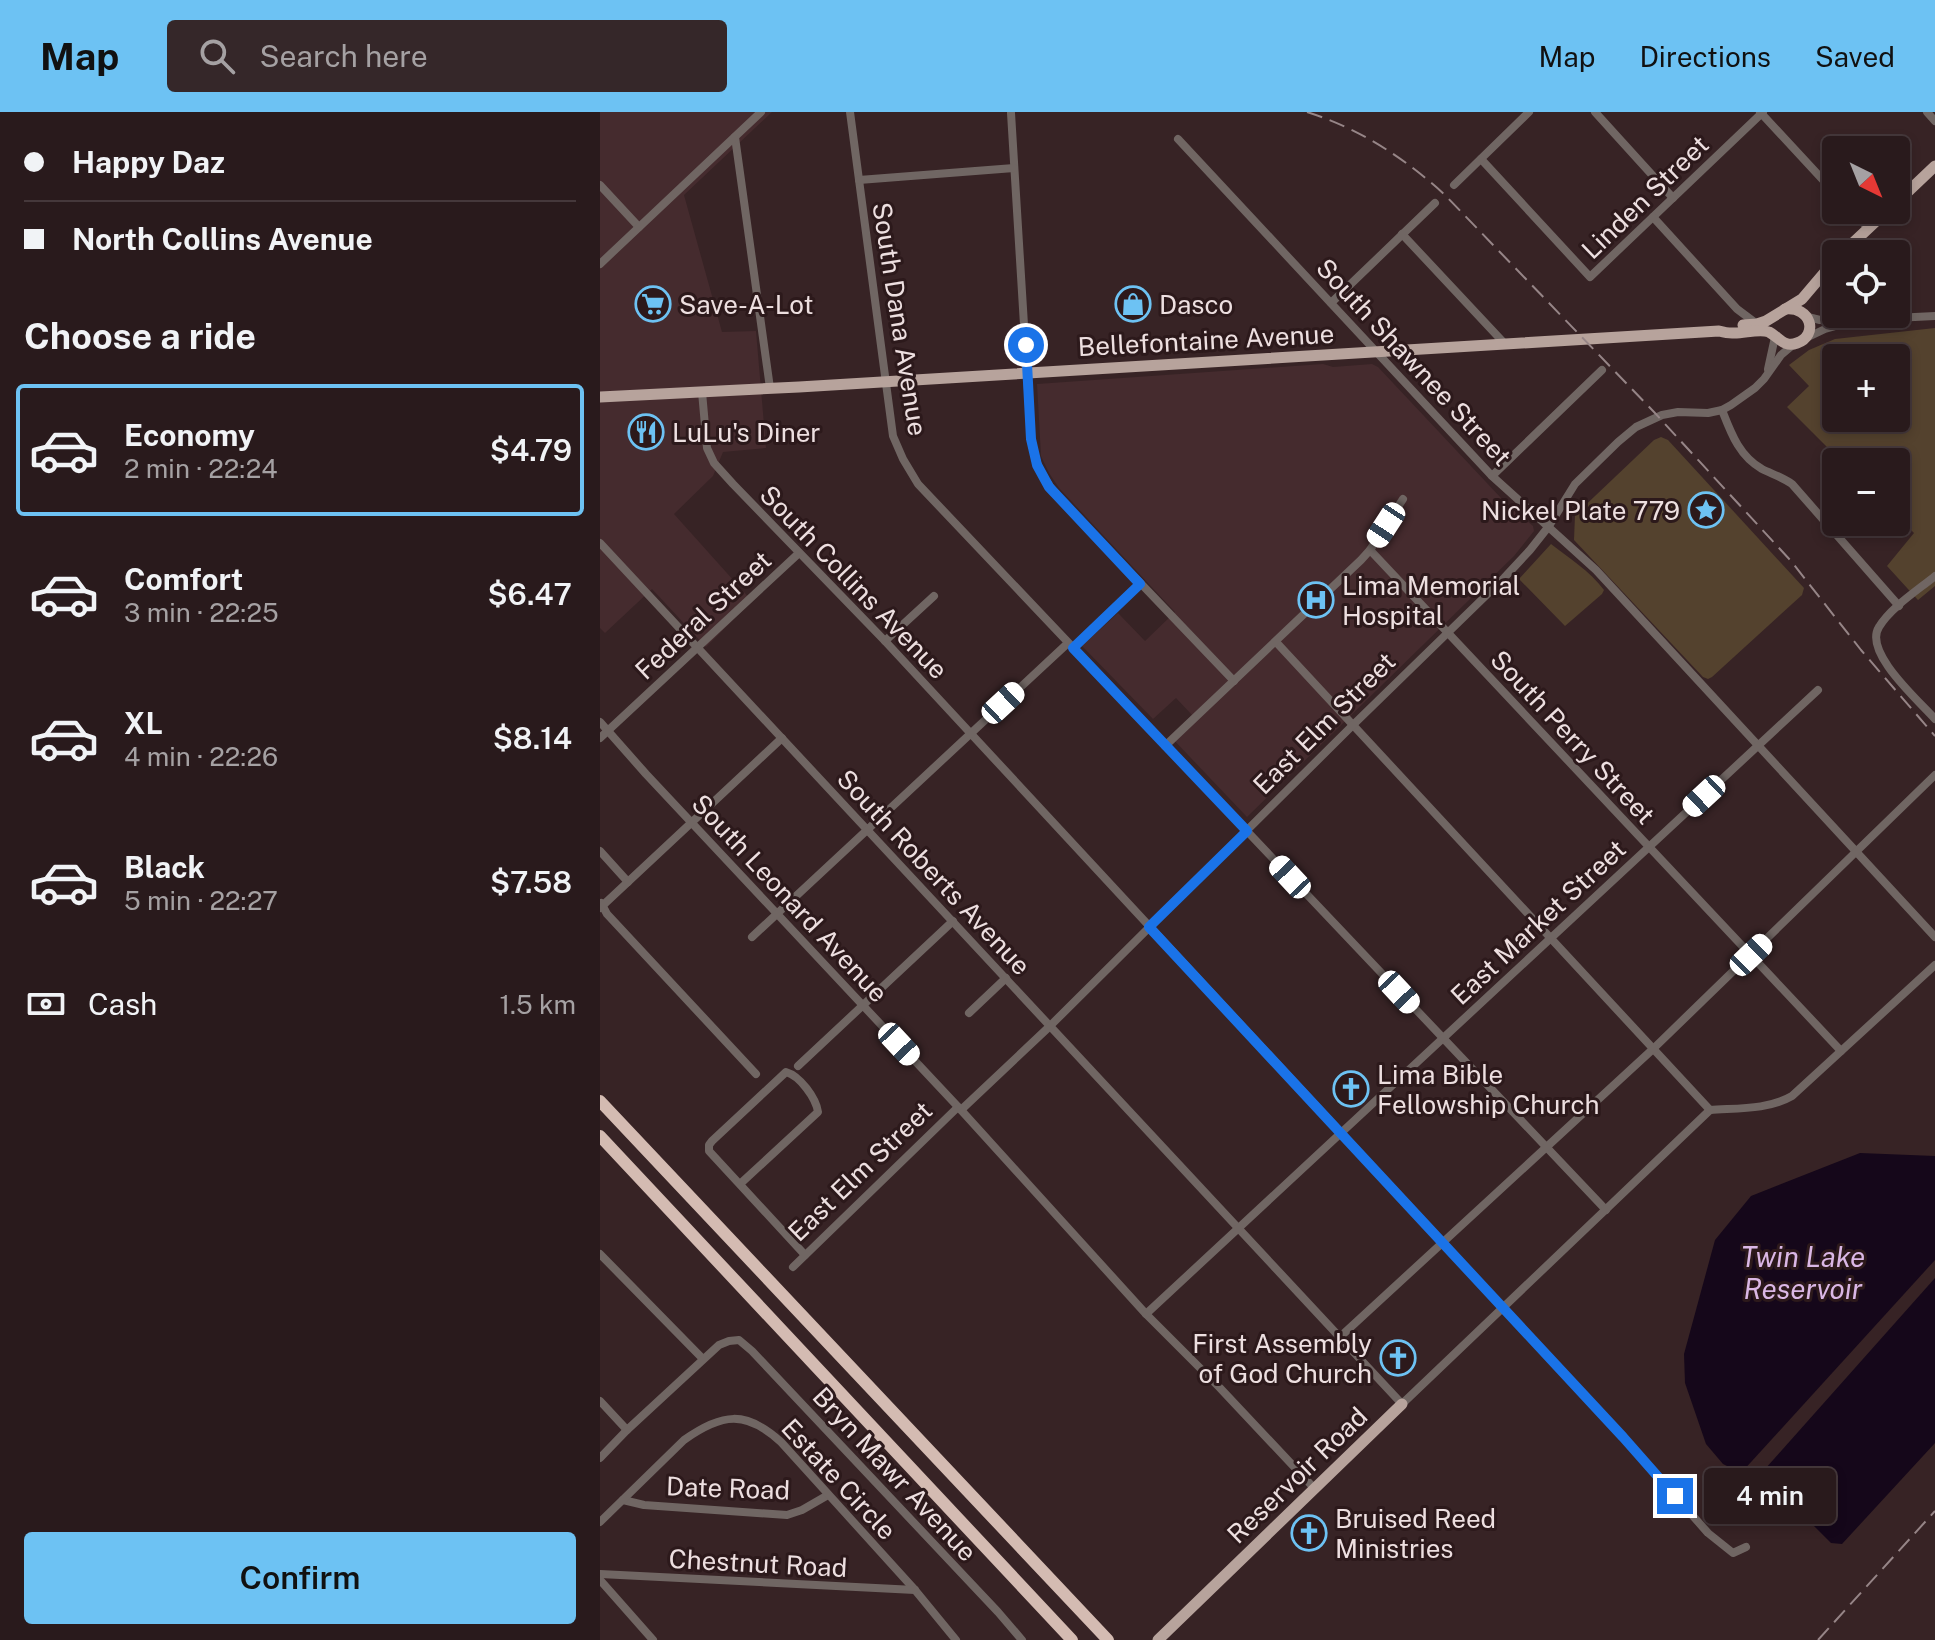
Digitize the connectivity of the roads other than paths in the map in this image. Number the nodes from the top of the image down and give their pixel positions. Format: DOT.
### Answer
graph roads {
  1 [pos="761,112"];
  2 [pos="850,112"];
  3 [pos="1529,112"];
  4 [pos="1595,112"];
  5 [pos="1927,112"];
  6 [pos="1011,113"];
  7 [pos="1762,113"];
  8 [pos="1935,121"];
  9 [pos="735,137"];
  10 [pos="1178,139"];
  11 [pos="1481,159"];
  12 [pos="1935,166"];
  13 [pos="1014,168"];
  14 [pos="1822,179"];
  15 [pos="859,180"];
  16 [pos="600,185"];
  17 [pos="1454,185"];
  18 [pos="1910,190"];
  19 [pos="1673,198"];
  20 [pos="1435,203"];
  21 [pos="1653,217"];
  22 [pos="1864,224"];
  23 [pos="1874,224"];
  24 [pos="639,227"];
  25 [pos="1869,229"];
  26 [pos="1402,234"];
  27 [pos="1857,240"];
  28 [pos="600,264"];
  29 [pos="1822,275"];
  30 [pos="1817,281"];
  31 [pos="1331,303"];
  32 [pos="1783,310"];
  33 [pos="1808,316"];
  34 [pos="1935,316"];
  35 [pos="1910,317"];
  36 [pos="1822,320"];
  37 [pos="1751,325"];
  38 [pos="1828,328"];
  39 [pos="1719,331"];
  40 [pos="1774,336"];
  41 [pos="1799,342"];
  42 [pos="1505,344"];
  43 [pos="1378,352"];
  44 [pos="1602,370"];
  45 [pos="1028,372"];
  46 [pos="1767,374"];
  47 [pos="886,381"];
  48 [pos="770,388"];
  49 [pos="702,392"];
  50 [pos="600,397"];
  51 [pos="1722,410"];
  52 [pos="1492,476"];
  53 [pos="1403,499"];
  54 [pos="1549,526"];
  55 [pos="600,543"];
  56 [pos="1370,550"];
  57 [pos="799,553"];
  58 [pos="1935,576"];
  59 [pos="1140,584"];
  60 [pos="934,596"];
  61 [pos="1899,606"];
  62 [pos="1448,632"];
  63 [pos="885,641"];
  64 [pos="1276,642"];
  65 [pos="1070,645"];
  66 [pos="698,648"];
  67 [pos="1234,681"];
  68 [pos="1818,690"];
  69 [pos="1935,719"];
  70 [pos="600,722"];
  71 [pos="1353,725"];
  72 [pos="609,730"];
  73 [pos="970,734"];
  74 [pos="600,738"];
  75 [pos="782,738"];
  76 [pos="1165,746"];
  77 [pos="1758,746"];
  78 [pos="1935,775"];
  79 [pos="692,822"];
  80 [pos="867,830"];
  81 [pos="1247,831"];
  82 [pos="1649,847"];
  83 [pos="600,851"];
  84 [pos="1856,852"];
  85 [pos="628,882"];
  86 [pos="601,905"];
  87 [pos="778,913"];
  88 [pos="953,921"];
  89 [pos="1149,927"];
  90 [pos="752,937"];
  91 [pos="1935,937"];
  92 [pos="1551,938"];
  93 [pos="1751,955"];
  94 [pos="1935,965"];
  95 [pos="1006,978"];
  96 [pos="863,1005"];
  97 [pos="969,1013"];
  98 [pos="1050,1026"];
  99 [pos="1443,1038"];
  100 [pos="1653,1049"];
  101 [pos="1841,1051"];
  102 [pos="798,1066"];
  103 [pos="756,1074"];
  104 [pos="600,1101"];
  105 [pos="959,1108"];
  106 [pos="1710,1110"];
  107 [pos="1340,1134"];
  108 [pos="600,1136"];
  109 [pos="600,1143"];
  110 [pos="1547,1148"];
  111 [pos="740,1184"];
  112 [pos="1606,1210"];
  113 [pos="680,1220"];
  114 [pos="1238,1228"];
  115 [pos="1443,1244"];
  116 [pos="600,1254"];
  117 [pos="805,1255"];
  118 [pos="793,1267"];
  119 [pos="1503,1308"];
  120 [pos="1146,1314"];
  121 [pos="1340,1337"];
  122 [pos="703,1359"];
  123 [pos="600,1401"];
  124 [pos="1402,1404"];
  125 [pos="627,1430"];
  126 [pos="600,1458"];
  127 [pos="1314,1488"];
  128 [pos="828,1495"];
  129 [pos="623,1500"];
  130 [pos="600,1522"];
  131 [pos="1746,1547"];
  132 [pos="600,1577"];
  133 [pos="915,1590"];
  134 [pos="653,1640"];
  135 [pos="956,1640"];
  136 [pos="1022,1640"];
  137 [pos="1072,1640"];
  138 [pos="1108,1640"];
  139 [pos="1158,1640"];
  1 -- 9 [label="street"];
  2 -- 15 [label="street, South Dana Avenue"];
  3 -- 11 [label="street"];
  4 -- 19 [label="street"];
  5 -- 8 [label="street"];
  6 -- 13 [label="street"];
  7 -- 14 [label="street"];
  7 -- 19 [label="street, Linden Street"];
  9 -- 24 [label="street"];
  9 -- 48 [label="street"];
  10 -- 31 [label="street, South Shawnee Street"];
  11 -- 17 [label="street"];
  11 -- 21 [label="street, Linden Street"];
  12 -- 18 [label="main road"];
  13 -- 15 [label="street"];
  13 -- 45 [label="street"];
  15 -- 47 [label="street, South Dana Avenue"];
  16 -- 24 [label="street"];
  19 -- 21 [label="street, Linden Street"];
  20 -- 26 [label="street"];
  21 -- 37 [label="street"];
  22 -- 25 [label="street"];
  23 -- 25 [label="main road"];
  24 -- 28 [label="street"];
  25 -- 27 [label="main road"];
  26 -- 31 [label="street"];
  26 -- 42 [label="street"];
  29 -- 30 [label="main road"];
  30 -- 32 [label="main road"];
  30 -- 33 [label="main road"];
  31 -- 43 [label="street, South Shawnee Street"];
  32 -- 33 [label="main road"];
  32 -- 37 [label="main road, Bellefontaine Avenue"];
  32 -- 40 [label="main road"];
  33 -- 36 [label="street"];
  33 -- 41 [label="main road"];
  34 -- 35 [label="street"];
  37 -- 39 [label="main road, Bellefontaine Avenue"];
  38 -- 41 [label="street"];
  39 -- 40 [label="main road, Bellefontaine Avenue"];
  39 -- 42 [label="main road, Bellefontaine Avenue"];
  40 -- 41 [label="main road"];
  40 -- 46 [label="street"];
  41 -- 46 [label="street"];
  42 -- 43 [label="main road, Bellefontaine Avenue"];
  43 -- 45 [label="main road, Bellefontaine Avenue"];
  43 -- 52 [label="street, South Shawnee Street"];
  44 -- 52 [label="street"];
  45 -- 47 [label="main road, Bellefontaine Avenue"];
  45 -- 59 [label="street"];
  46 -- 51 [label="street"];
  47 -- 48 [label="main road, Bellefontaine Avenue"];
  47 -- 65 [label="street, South Dana Avenue"];
  48 -- 49 [label="main road, Bellefontaine Avenue"];
  49 -- 50 [label="main road, Bellefontaine Avenue"];
  49 -- 57 [label="street, South Collins Avenue"];
  51 -- 54 [label="street, East Elm Street"];
  51 -- 61 [label="street"];
  52 -- 54 [label="street, South Shawnee Street"];
  53 -- 56 [label="street"];
  54 -- 62 [label="street, East Elm Street"];
  54 -- 77 [label="street, South Shawnee Street"];
  55 -- 66 [label="street, South Roberts Avenue"];
  56 -- 62 [label="street, South Perry Street"];
  56 -- 64 [label="street"];
  57 -- 63 [label="street, South Collins Avenue"];
  57 -- 66 [label="street, Federal Street"];
  58 -- 61 [label="street"];
  59 -- 65 [label="street"];
  59 -- 67 [label="street"];
  60 -- 63 [label="street"];
  61 -- 69 [label="street"];
  62 -- 71 [label="street, East Elm Street"];
  62 -- 82 [label="street, South Perry Street"];
  63 -- 73 [label="street, South Collins Avenue"];
  64 -- 67 [label="street"];
  64 -- 71 [label="street"];
  65 -- 73 [label="street"];
  65 -- 76 [label="street, South Dana Avenue"];
  66 -- 72 [label="street, Federal Street"];
  66 -- 75 [label="street, South Roberts Avenue"];
  67 -- 76 [label="street"];
  68 -- 77 [label="street, East Market Street"];
  70 -- 72 [label="street, South Leonard Avenue"];
  71 -- 81 [label="street, East Elm Street"];
  71 -- 92 [label="street"];
  72 -- 74 [label="street, Federal Street"];
  72 -- 79 [label="street, South Leonard Avenue"];
  73 -- 80 [label="street"];
  73 -- 89 [label="street, South Collins Avenue"];
  75 -- 79 [label="street"];
  75 -- 80 [label="street, South Roberts Avenue"];
  76 -- 81 [label="street, South Dana Avenue"];
  77 -- 82 [label="street, East Market Street"];
  77 -- 84 [label="street, South Shawnee Street"];
  78 -- 84 [label="street"];
  79 -- 85 [label="street"];
  79 -- 87 [label="street, South Leonard Avenue"];
  80 -- 87 [label="street"];
  80 -- 88 [label="street, South Roberts Avenue"];
  81 -- 89 [label="street, East Elm Street"];
  81 -- 99 [label="street, South Dana Avenue"];
  82 -- 92 [label="street, East Market Street"];
  82 -- 93 [label="street, South Perry Street"];
  83 -- 85 [label="street"];
  84 -- 91 [label="street, South Shawnee Street"];
  84 -- 93 [label="street"];
  85 -- 86 [label="street"];
  86 -- 103 [label="street"];
  87 -- 90 [label="street"];
  87 -- 96 [label="street, South Leonard Avenue"];
  88 -- 95 [label="street, South Roberts Avenue"];
  88 -- 96 [label="street"];
  89 -- 98 [label="street, East Elm Street"];
  89 -- 107 [label="street, South Collins Avenue"];
  92 -- 99 [label="street, East Market Street"];
  92 -- 100 [label="street"];
  93 -- 100 [label="street"];
  93 -- 101 [label="street, South Perry Street"];
  94 -- 101 [label="street"];
  95 -- 97 [label="street"];
  95 -- 98 [label="street, South Roberts Avenue"];
  96 -- 102 [label="street"];
  96 -- 105 [label="street, South Leonard Avenue"];
  98 -- 105 [label="street, East Elm Street"];
  98 -- 114 [label="street, South Roberts Avenue"];
  99 -- 107 [label="street, East Market Street"];
  99 -- 110 [label="street, South Dana Avenue"];
  100 -- 106 [label="street"];
  100 -- 110 [label="street"];
  101 -- 106 [label="street"];
  104 -- 138 [label="highway"];
  105 -- 117 [label="street, East Elm Street"];
  105 -- 120 [label="street, South Leonard Avenue"];
  106 -- 112 [label="street, Reservoir Road"];
  107 -- 114 [label="street, East Market Street"];
  107 -- 115 [label="street, South Collins Avenue"];
  108 -- 113 [label="highway"];
  109 -- 113 [label="highway"];
  110 -- 112 [label="street, South Dana Avenue"];
  110 -- 115 [label="street"];
  111 -- 111 [label="street"];
  111 -- 117 [label="street"];
  112 -- 119 [label="street, Reservoir Road"];
  113 -- 137 [label="highway"];
  114 -- 120 [label="street, East Market Street"];
  114 -- 121 [label="street, South Roberts Avenue"];
  115 -- 119 [label="street, South Collins Avenue"];
  115 -- 121 [label="street"];
  116 -- 122 [label="street"];
  117 -- 118 [label="street, East Elm Street"];
  119 -- 124 [label="street, Reservoir Road"];
  119 -- 131 [label="street, South Collins Avenue"];
  120 -- 127 [label="street, South Leonard Avenue"];
  121 -- 124 [label="street, South Roberts Avenue"];
  122 -- 125 [label="street"];
  122 -- 136 [label="street, Bryn Mawr Avenue"];
  123 -- 125 [label="street"];
  124 -- 127 [label="main road, Reservoir Road"];
  125 -- 126 [label="street"];
  127 -- 139 [label="main road, Reservoir Road"];
  128 -- 129 [label="street, Date Road"];
  128 -- 129 [label="street, Estate Circle"];
  128 -- 133 [label="street, Estate Circle"];
  129 -- 130 [label="street, Estate Circle"];
  132 -- 133 [label="street, Chestnut Road"];
  132 -- 134 [label="street"];
  133 -- 135 [label="street, Estate Circle"];
}
